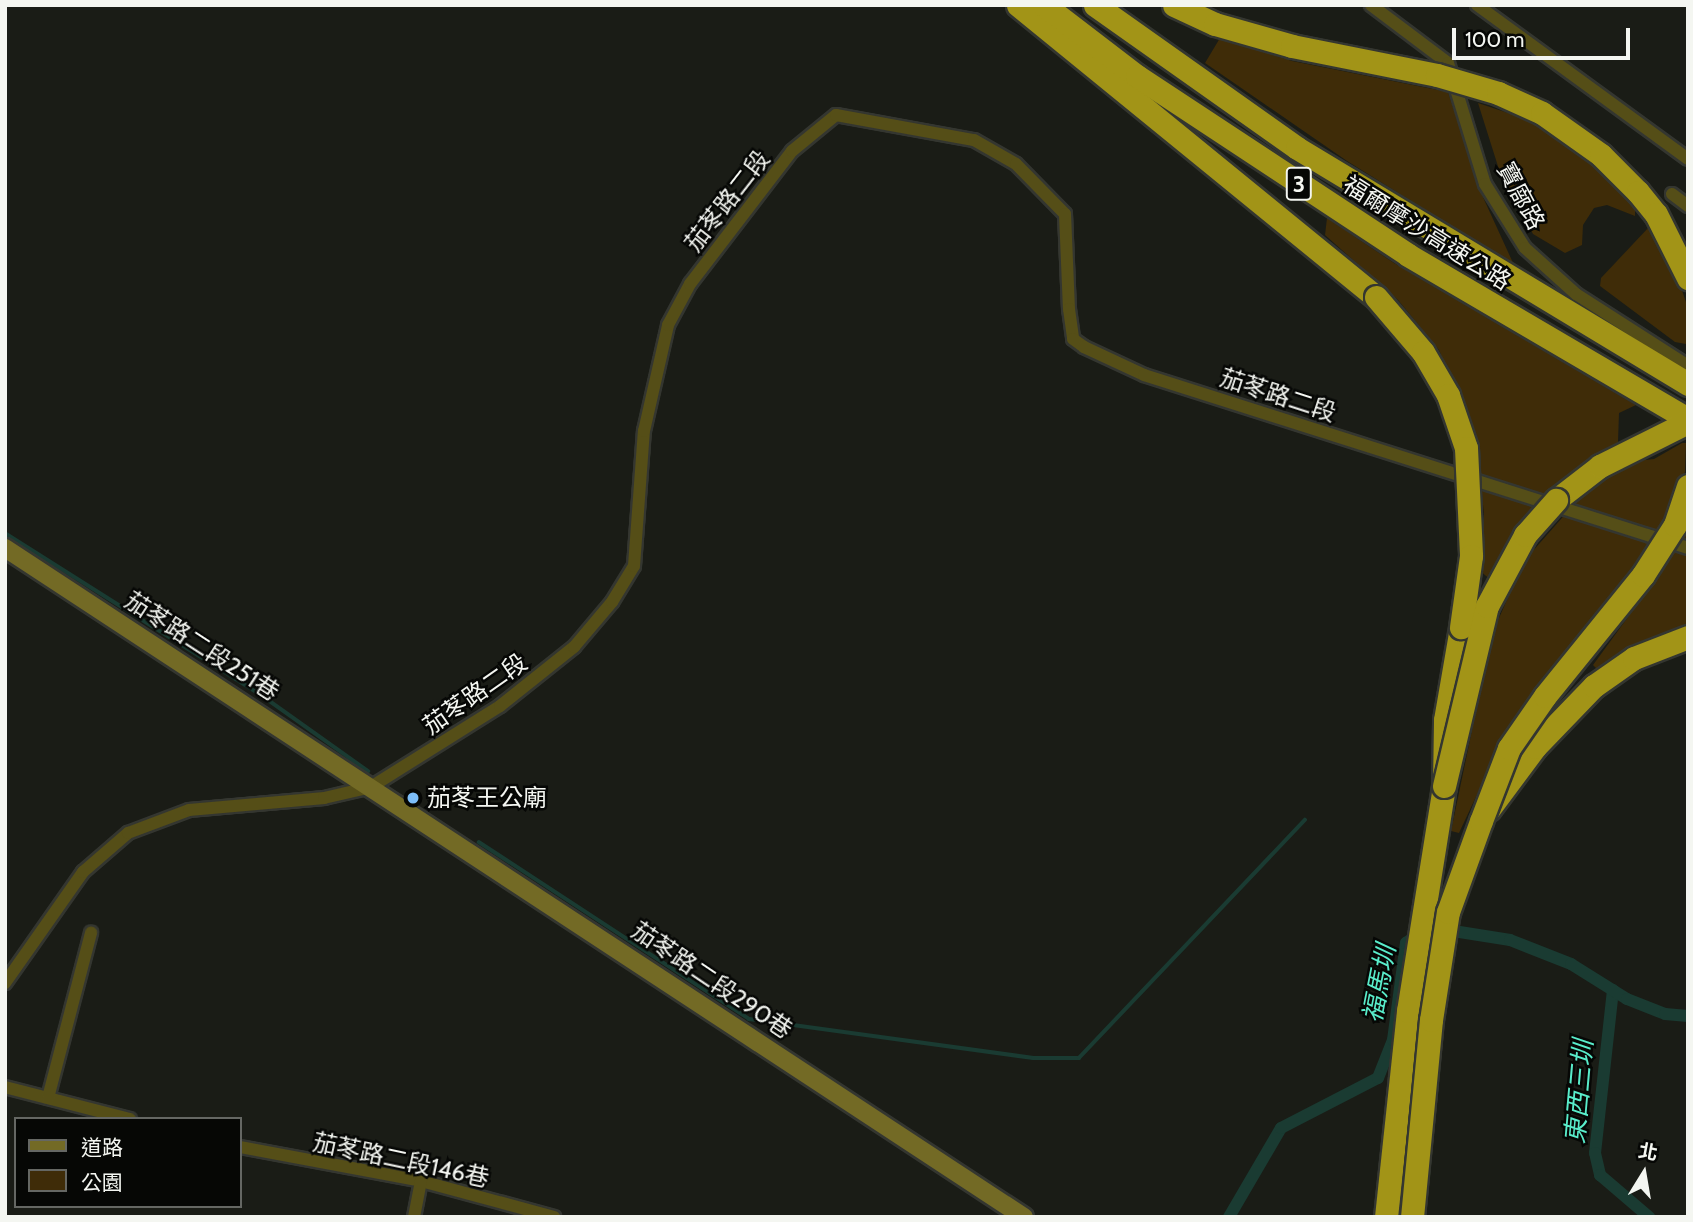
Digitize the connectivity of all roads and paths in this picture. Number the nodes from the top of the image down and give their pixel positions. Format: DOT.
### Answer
graph roads {
  1 [pos="1018,5"];
  2 [pos="1044,5"];
  3 [pos="1095,5"];
  4 [pos="1174,5"];
  5 [pos="1371,5"];
  6 [pos="1477,5"];
  7 [pos="1688,159"];
  8 [pos="1672,194"];
  9 [pos="1688,206"];
  10 [pos="1688,278"];
  11 [pos="1688,366"];
  12 [pos="1688,384"];
  13 [pos="1688,420"];
  14 [pos="1688,486"];
  15 [pos="5,548"];
  16 [pos="1688,548"];
  17 [pos="1688,637"];
  18 [pos="1444,786"];
  19 [pos="371,787"];
  20 [pos="1481,821"];
  21 [pos="91,933"];
  22 [pos="5,983"];
  23 [pos="5,1087"];
  24 [pos="48,1098"];
  25 [pos="122,1117"];
  26 [pos="1397,1128"];
  27 [pos="242,1147"];
  28 [pos="421,1181"];
  29 [pos="1412,1214"];
  30 [pos="414,1217"];
  31 [pos="554,1217"];
  32 [pos="1024,1217"];
  33 [pos="1378,1217"];
  34 [pos="1386,1217"];
  1 -- 18 [label="highway, bridge"];
  2 -- 13 [label="highway, 福爾摩沙高速公路 / 3"];
  3 -- 12 [label="highway, 福爾摩沙高速公路 / 3"];
  4 -- 10 [label="highway, bridge"];
  5 -- 11 [label="street, 寶廍路"];
  6 -- 7 [label="street"];
  8 -- 9 [label="street"];
  13 -- 18 [label="highway, bridge"];
  14 -- 20 [label="highway, bridge"];
  15 -- 19 [label="street, 茄苳路二段251巷"];
  16 -- 19 [label="street, 茄苳路二段"];
  17 -- 20 [label="highway, bridge"];
  18 -- 26 [label="highway"];
  19 -- 22 [label="street, 茄苳路二段"];
  19 -- 32 [label="street, 茄苳路二段290巷"];
  20 -- 29 [label="highway, bridge"];
  21 -- 24 [label="street"];
  23 -- 24 [label="street"];
  24 -- 25 [label="street"];
  26 -- 33 [label="highway"];
  26 -- 34 [label="highway"];
  27 -- 28 [label="street, 茄苳路二段146巷"];
  28 -- 30 [label="street"];
  28 -- 31 [label="street, 茄苳路二段146巷"];
}
